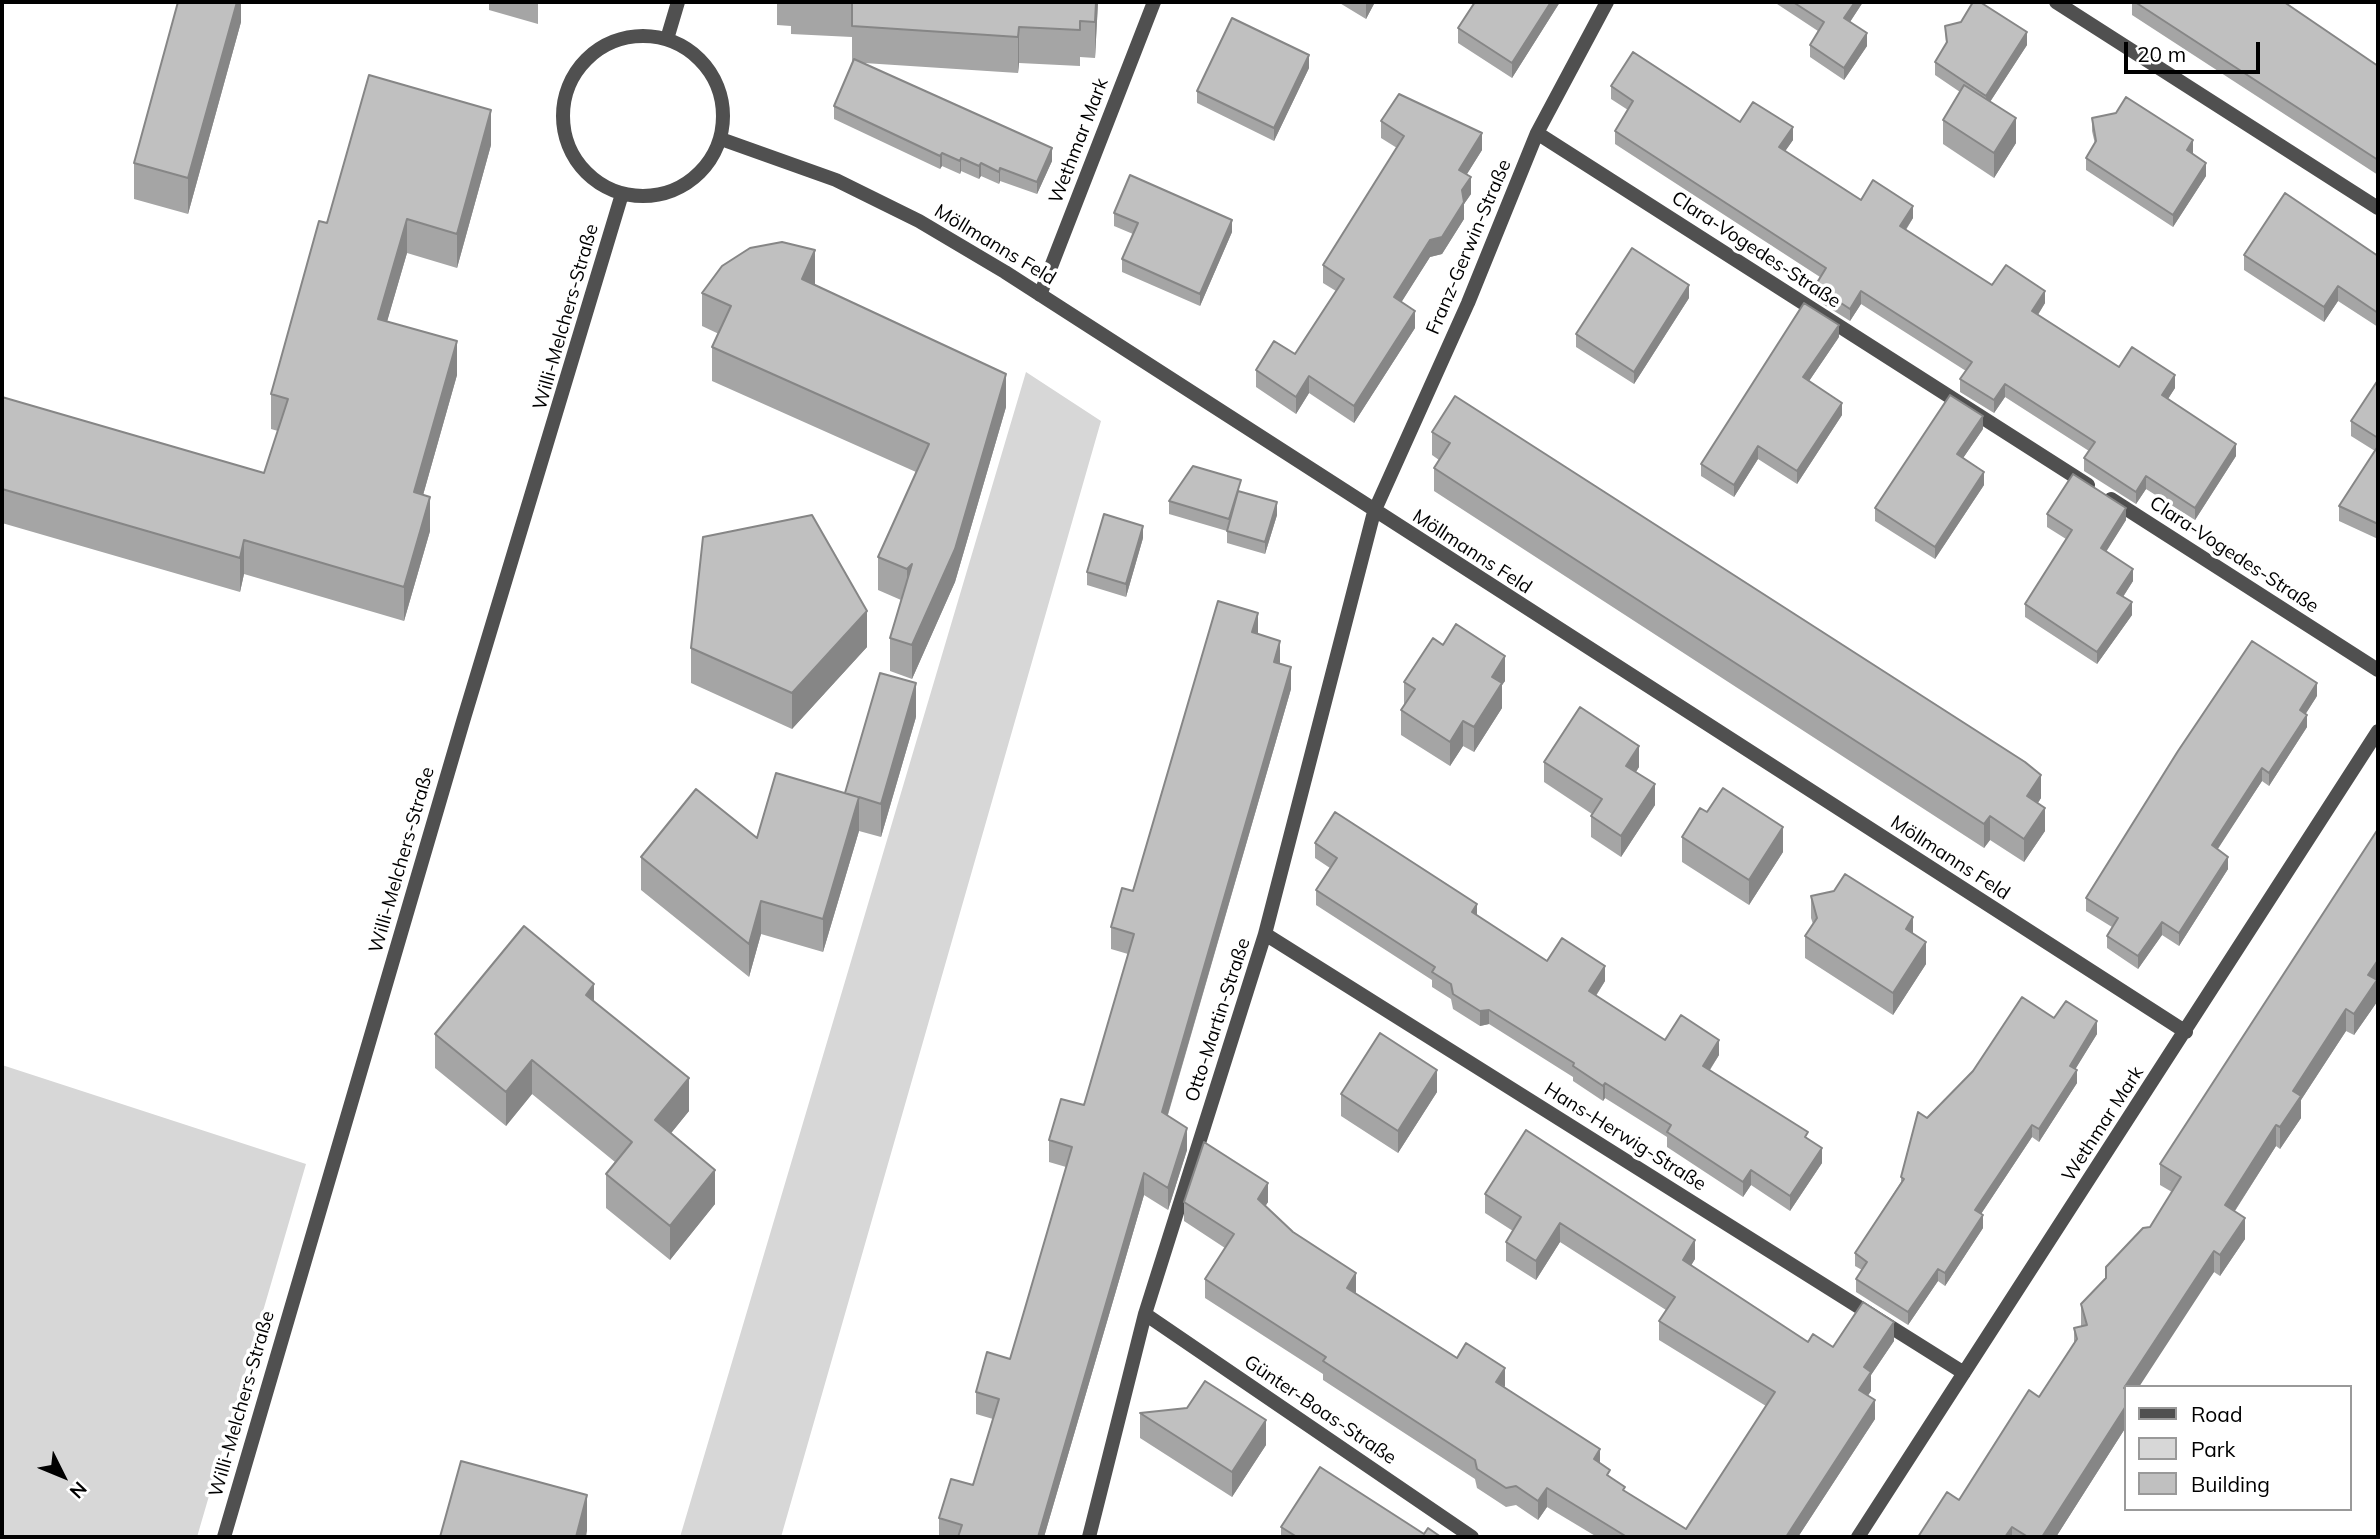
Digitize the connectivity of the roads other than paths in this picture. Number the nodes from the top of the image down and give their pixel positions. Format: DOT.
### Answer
graph roads {
  1 [pos="678,2"];
  2 [pos="1154,2"];
  3 [pos="1607,2"];
  4 [pos="2056,2"];
  5 [pos="667,39"];
  6 [pos="1537,133"];
  7 [pos="721,139"];
  8 [pos="622,194"];
  9 [pos="2378,208"];
  10 [pos="1040,295"];
  11 [pos="1374,512"];
  12 [pos="2378,670"];
  13 [pos="2378,731"];
  14 [pos="1265,934"];
  15 [pos="2186,1032"];
  16 [pos="1145,1314"];
  17 [pos="1964,1373"];
  18 [pos="224,1537"];
  19 [pos="1089,1537"];
  20 [pos="1472,1537"];
  21 [pos="1858,1537"];
  1 -- 5 [label="street"];
  2 -- 10 [label="street, Wethmar Mark"];
  3 -- 6 [label="street, Franz-Gerwin-Straße"];
  4 -- 9 [label="street"];
  5 -- 7 [label="street"];
  5 -- 8 [label="street"];
  6 -- 11 [label="street, Franz-Gerwin-Straße"];
  6 -- 12 [label="street, Clara-Vogedes-Straße"];
  7 -- 8 [label="street"];
  7 -- 10 [label="street, Möllmanns Feld"];
  8 -- 18 [label="street, Willi-Melchers-Straße"];
  10 -- 11 [label="street, Möllmanns Feld"];
  11 -- 14 [label="street, Otto-Martin-Straße"];
  11 -- 15 [label="street, Möllmanns Feld"];
  13 -- 15 [label="street, Wethmar Mark"];
  14 -- 16 [label="street, Otto-Martin-Straße"];
  14 -- 17 [label="street, Hans-Herwig-Straße"];
  15 -- 17 [label="street, Wethmar Mark"];
  16 -- 19 [label="street, Otto-Martin-Straße"];
  16 -- 20 [label="street, Günter-Boas-Straße"];
  17 -- 21 [label="street, Wethmar Mark"];
}
